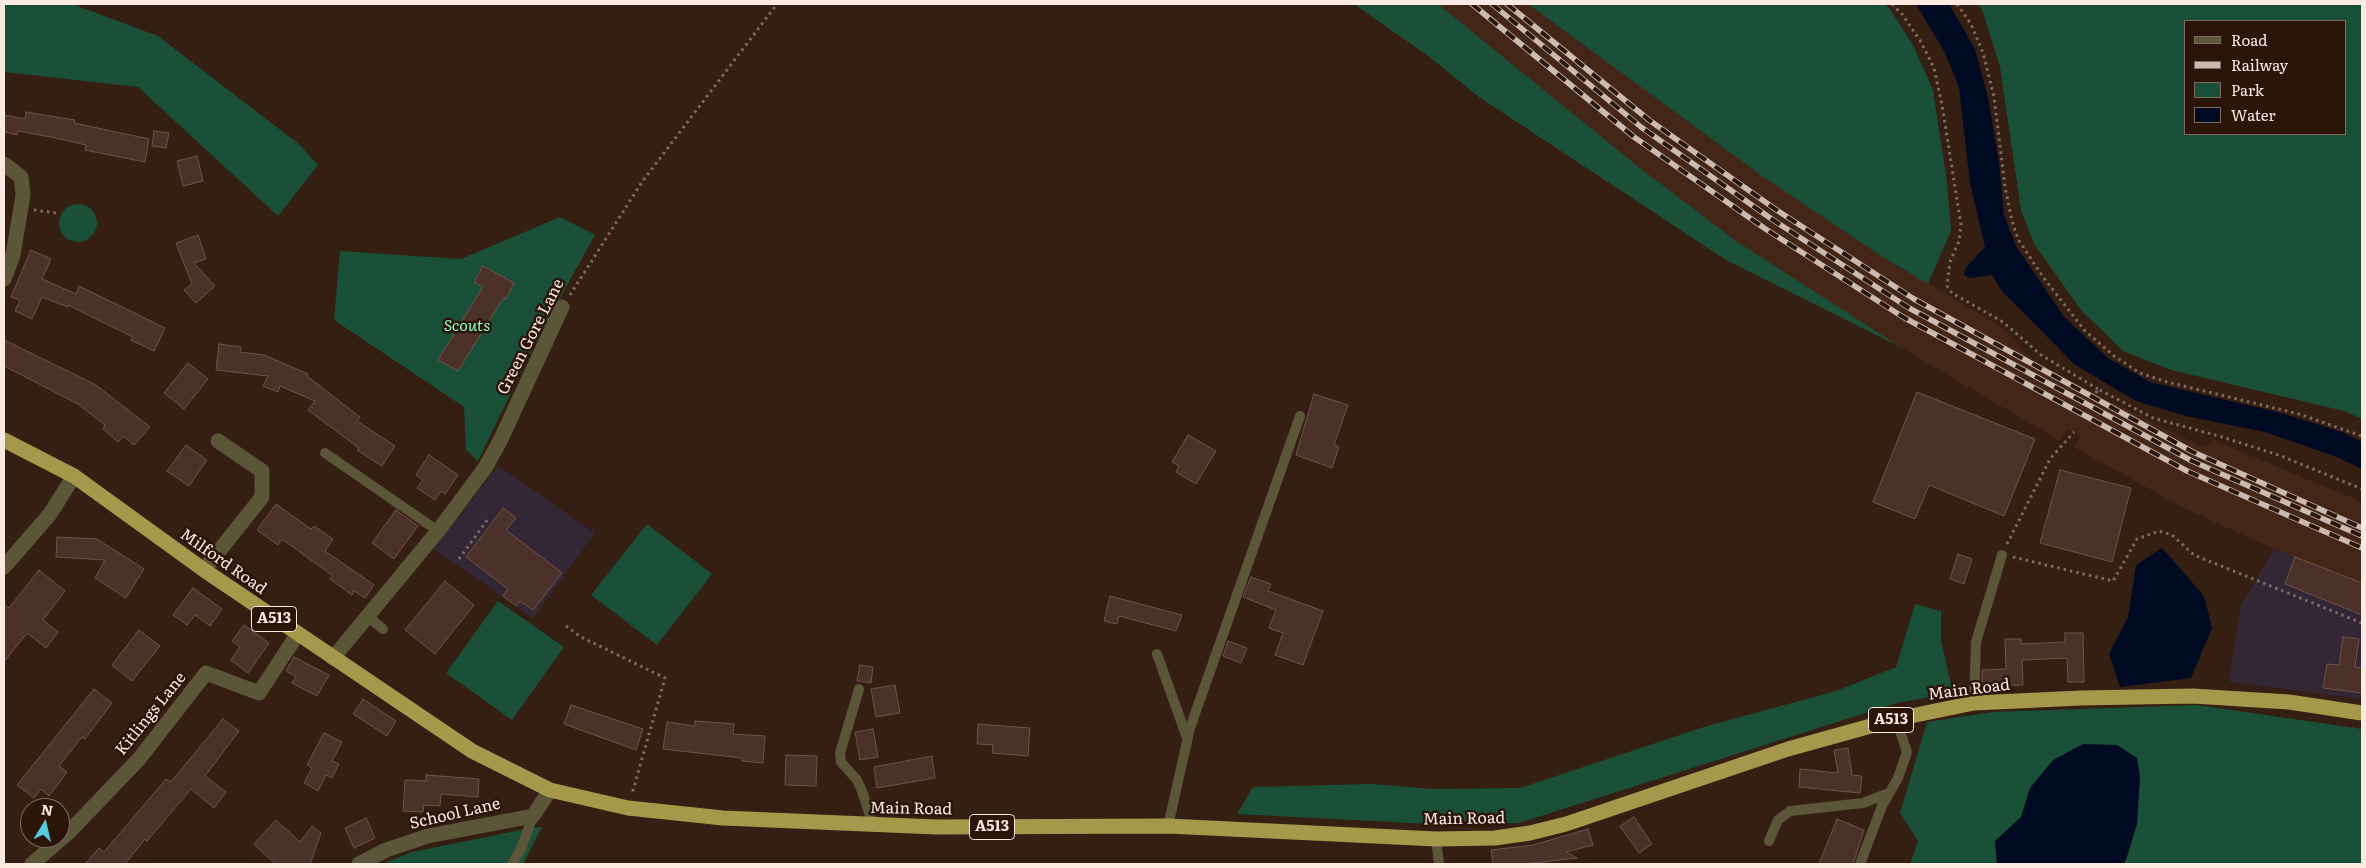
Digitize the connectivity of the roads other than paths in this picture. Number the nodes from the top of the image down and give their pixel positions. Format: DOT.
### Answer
graph roads {
  1 [pos="4,164"];
  2 [pos="4,279"];
  3 [pos="562,307"];
  4 [pos="1300,416"];
  5 [pos="4,440"];
  6 [pos="218,441"];
  7 [pos="325,453"];
  8 [pos="74,476"];
  9 [pos="438,531"];
  10 [pos="2002,554"];
  11 [pos="4,567"];
  12 [pos="204,570"];
  13 [pos="367,616"];
  14 [pos="383,629"];
  15 [pos="297,635"];
  16 [pos="1157,654"];
  17 [pos="333,658"];
  18 [pos="859,689"];
  19 [pos="1974,703"];
  20 [pos="2362,713"];
  21 [pos="1896,718"];
  22 [pos="1187,738"];
  23 [pos="550,790"];
  24 [pos="1889,793"];
  25 [pos="533,816"];
  26 [pos="872,825"];
  27 [pos="1168,826"];
  28 [pos="1436,838"];
  29 [pos="1769,841"];
  30 [pos="32,864"];
  31 [pos="359,864"];
  32 [pos="512,864"];
  33 [pos="1439,864"];
  34 [pos="1860,864"];
  1 -- 2 [label="street"];
  3 -- 9 [label="street, Green Gore Lane"];
  4 -- 22 [label="lane"];
  5 -- 8 [label="highway, Milford Road / A513"];
  6 -- 12 [label="street"];
  7 -- 9 [label="lane"];
  8 -- 11 [label="street"];
  8 -- 12 [label="highway, Milford Road / A513"];
  9 -- 13 [label="street, Green Gore Lane"];
  10 -- 19 [label="lane"];
  12 -- 15 [label="highway, Milford Road / A513"];
  13 -- 14 [label="lane"];
  13 -- 17 [label="street, Green Gore Lane"];
  15 -- 17 [label="highway, Milford Road / A513"];
  15 -- 30 [label="street, Kitlings Lane"];
  16 -- 22 [label="lane"];
  17 -- 23 [label="highway, Milford Road / A513"];
  18 -- 26 [label="lane"];
  19 -- 20 [label="highway, Main Road / A513"];
  19 -- 21 [label="highway, Main Road / A513"];
  21 -- 24 [label="lane"];
  21 -- 28 [label="highway, Main Road / A513"];
  22 -- 27 [label="lane"];
  23 -- 25 [label="street"];
  23 -- 26 [label="highway, Main Road / A513"];
  24 -- 29 [label="lane"];
  24 -- 34 [label="lane"];
  25 -- 31 [label="street, School Lane"];
  25 -- 32 [label="lane"];
  26 -- 27 [label="highway, Main Road / A513"];
  27 -- 28 [label="highway, Main Road / A513"];
  28 -- 33 [label="lane"];
}
